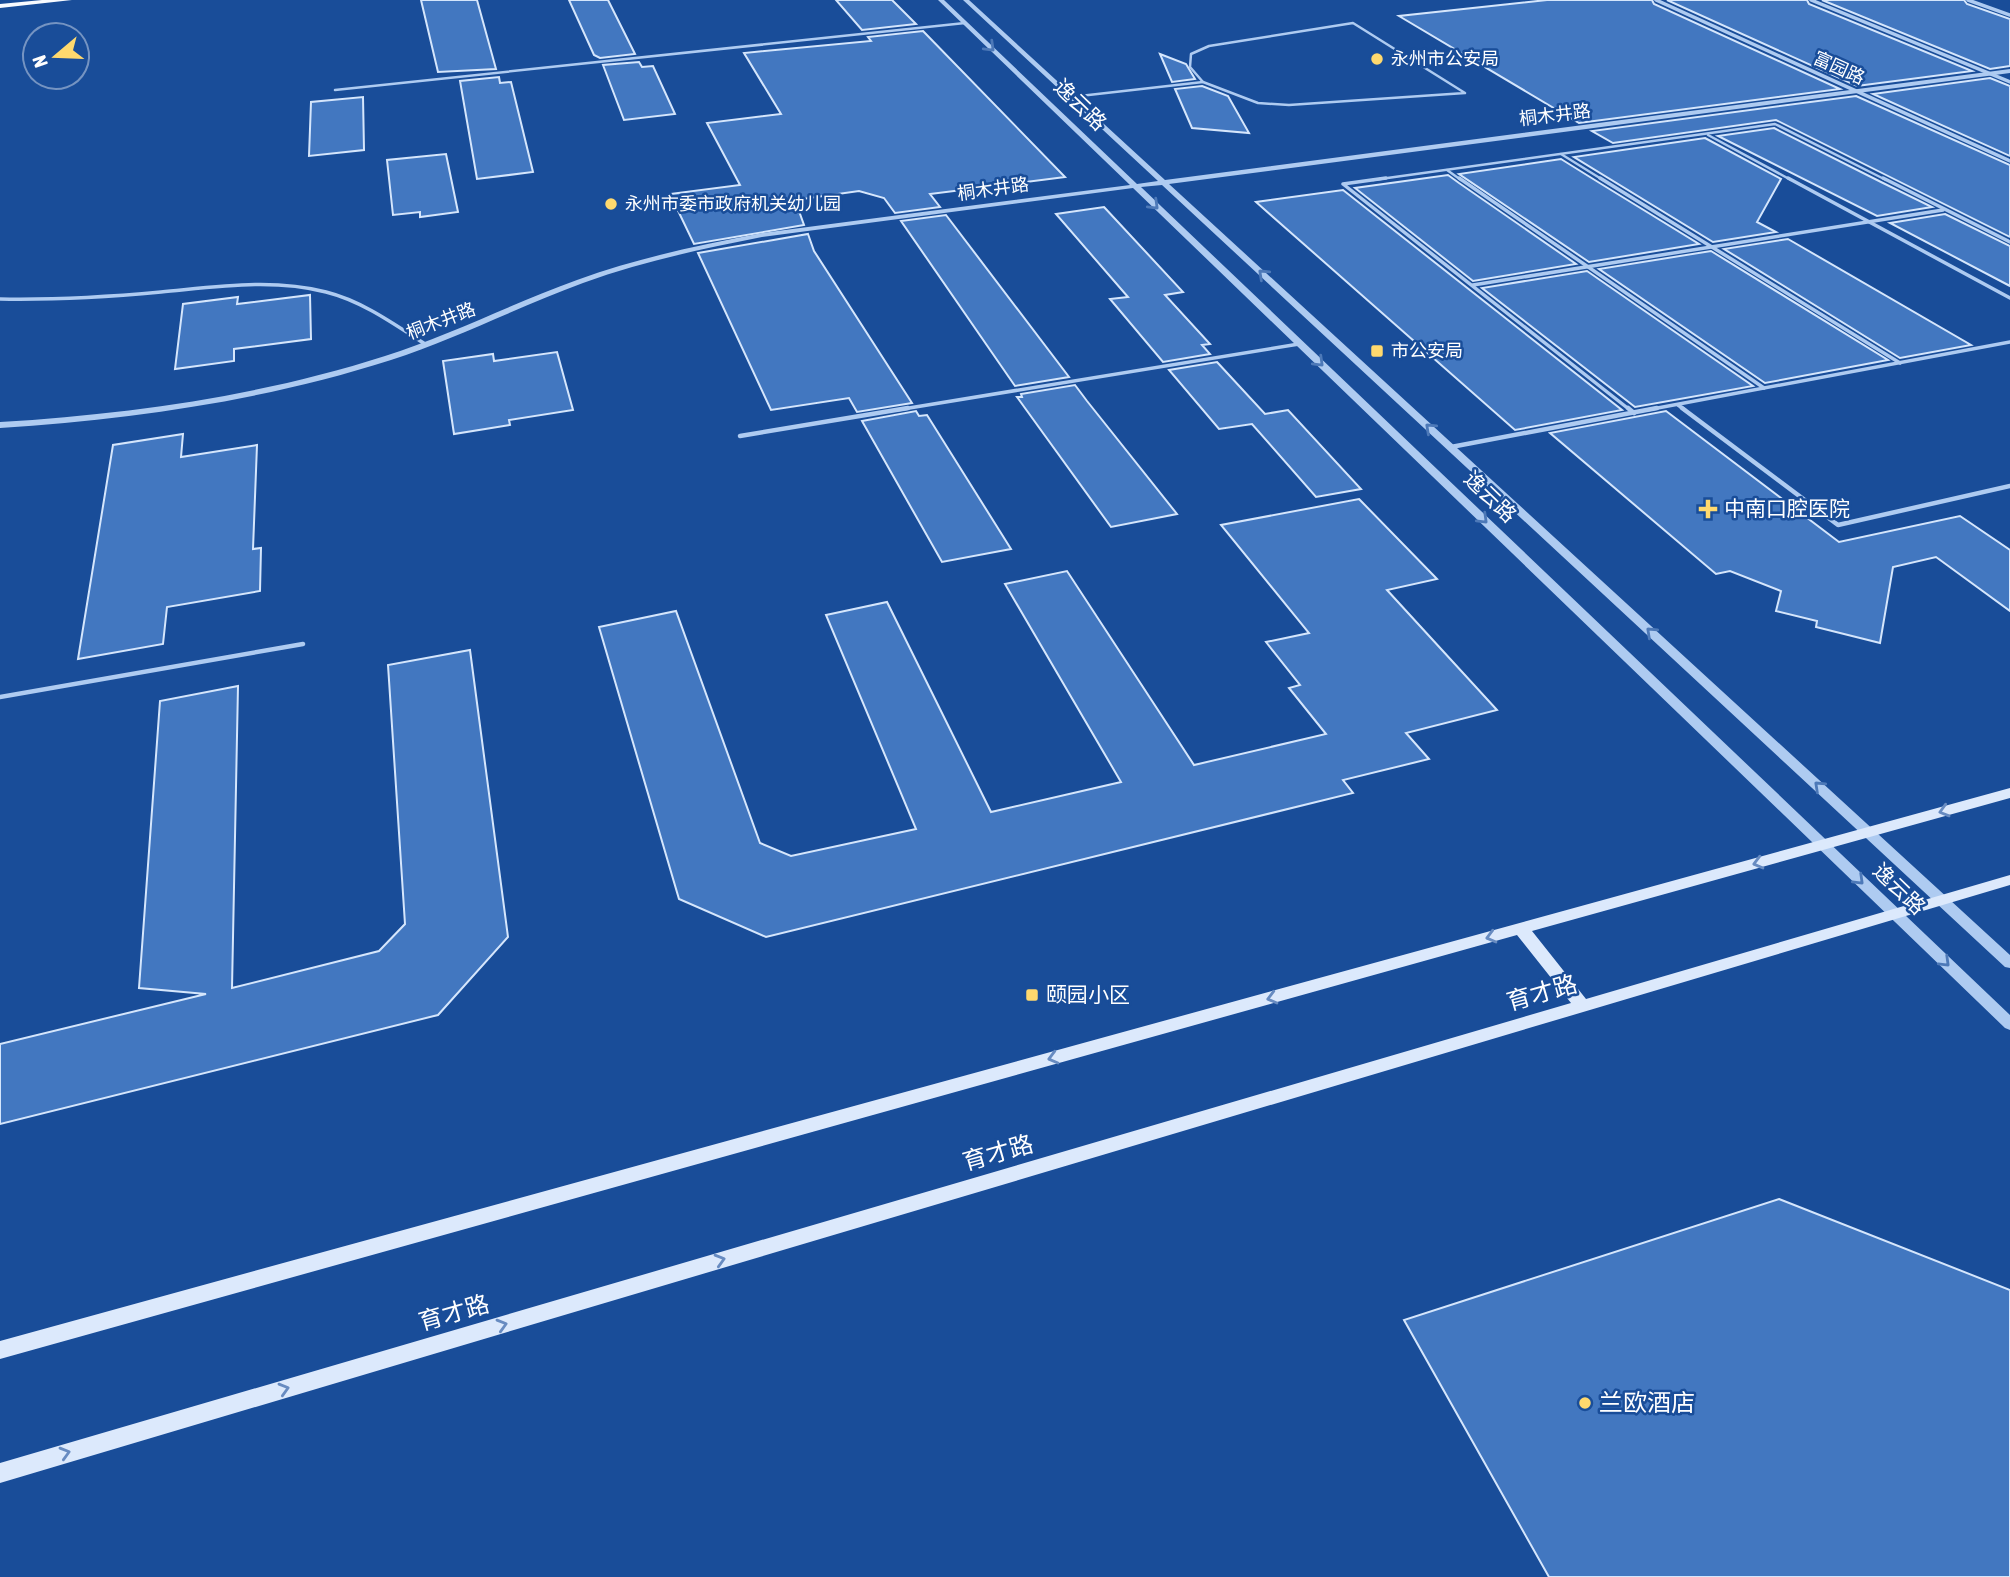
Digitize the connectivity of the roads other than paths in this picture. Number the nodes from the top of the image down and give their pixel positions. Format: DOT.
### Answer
graph roads {
  1 [pos="68,0"];
  2 [pos="941,0"];
  3 [pos="966,0"];
  4 [pos="1656,0"];
  5 [pos="1811,0"];
  6 [pos="1968,0"];
  7 [pos="0,6"];
  8 [pos="2010,16"];
  9 [pos="965,23"];
  10 [pos="2010,71"];
  11 [pos="1989,73"];
  12 [pos="1203,82"];
  13 [pos="2010,82"];
  14 [pos="335,90"];
  15 [pos="1857,91"];
  16 [pos="1071,97"];
  17 [pos="1706,134"];
  18 [pos="1561,154"];
  19 [pos="2010,161"];
  20 [pos="1447,170"];
  21 [pos="1164,182"];
  22 [pos="1135,186"];
  23 [pos="1944,209"];
  24 [pos="1869,222"];
  25 [pos="2010,242"];
  26 [pos="1712,247"];
  27 [pos="1587,267"];
  28 [pos="1473,285"];
  29 [pos="2010,298"];
  30 [pos="0,299"];
  31 [pos="2010,342"];
  32 [pos="425,344"];
  33 [pos="1299,344"];
  34 [pos="1900,363"];
  35 [pos="1764,388"];
  36 [pos="1678,405"];
  37 [pos="1634,413"];
  38 [pos="0,425"];
  39 [pos="740,436"];
  40 [pos="1451,447"];
  41 [pos="2010,486"];
  42 [pos="303,643"];
  43 [pos="0,697"];
  44 [pos="2010,793"];
  45 [pos="1869,833"];
  46 [pos="1824,845"];
  47 [pos="2010,880"];
  48 [pos="1943,901"];
  49 [pos="1895,914"];
  50 [pos="1521,929"];
  51 [pos="2010,963"];
  52 [pos="1582,1006"];
  53 [pos="2010,1024"];
  54 [pos="0,1349"];
  55 [pos="0,1473"];
  1 -- 7 [label="main road"];
  2 -- 9 [label="street, 逸云路"];
  3 -- 16 [label="street, 逸云路"];
  4 -- 15 [label="street, 富园路"];
  5 -- 11 [label="street"];
  6 -- 8 [label="street"];
  9 -- 14 [label="lane"];
  9 -- 22 [label="street, 逸云路, one-way"];
  10 -- 11 [label="street, 桐木井路"];
  11 -- 13 [label="street"];
  11 -- 15 [label="street, 桐木井路"];
  12 -- 12 [label="lane"];
  12 -- 16 [label="lane"];
  15 -- 19 [label="street, 富园路"];
  15 -- 21 [label="street, 桐木井路"];
  16 -- 21 [label="street, 逸云路"];
  17 -- 18 [label="lane"];
  17 -- 23 [label="lane"];
  17 -- 24 [label="lane"];
  18 -- 20 [label="lane"];
  18 -- 26 [label="lane"];
  20 -- 27 [label="lane"];
  20 -- 28 [label="lane"];
  21 -- 22 [label="street, 桐木井路"];
  40 -- 21 [label="street, 逸云路, one-way"];
  22 -- 32 [label="street, 桐木井路"];
  22 -- 33 [label="street, 逸云路, one-way"];
  23 -- 24 [label="lane"];
  23 -- 25 [label="lane"];
  24 -- 26 [label="lane"];
  24 -- 29 [label="lane"];
  26 -- 27 [label="lane"];
  26 -- 34 [label="lane"];
  27 -- 28 [label="lane"];
  27 -- 35 [label="lane"];
  28 -- 37 [label="lane"];
  30 -- 32 [label="lane"];
  31 -- 34 [label="lane"];
  32 -- 38 [label="street, 桐木井路"];
  33 -- 39 [label="lane"];
  33 -- 46 [label="street, 逸云路, one-way"];
  34 -- 35 [label="lane"];
  35 -- 36 [label="lane"];
  36 -- 37 [label="lane"];
  36 -- 41 [label="lane"];
  37 -- 40 [label="lane"];
  45 -- 40 [label="street, 逸云路, one-way"];
  42 -- 43 [label="lane"];
  44 -- 45 [label="main road, one-way"];
  45 -- 46 [label="main road"];
  45 -- 48 [label="street, 逸云路"];
  46 -- 49 [label="street, 逸云路, one-way"];
  46 -- 50 [label="main road, one-way"];
  47 -- 48 [label="main road, 育才路"];
  48 -- 49 [label="main road, 育才路"];
  48 -- 51 [label="street, 逸云路"];
  49 -- 52 [label="main road, 育才路"];
  49 -- 53 [label="street, 逸云路, one-way"];
  50 -- 52 [label="main road"];
  50 -- 54 [label="main road, one-way"];
  55 -- 52 [label="main road, 育才路, one-way"];
}
